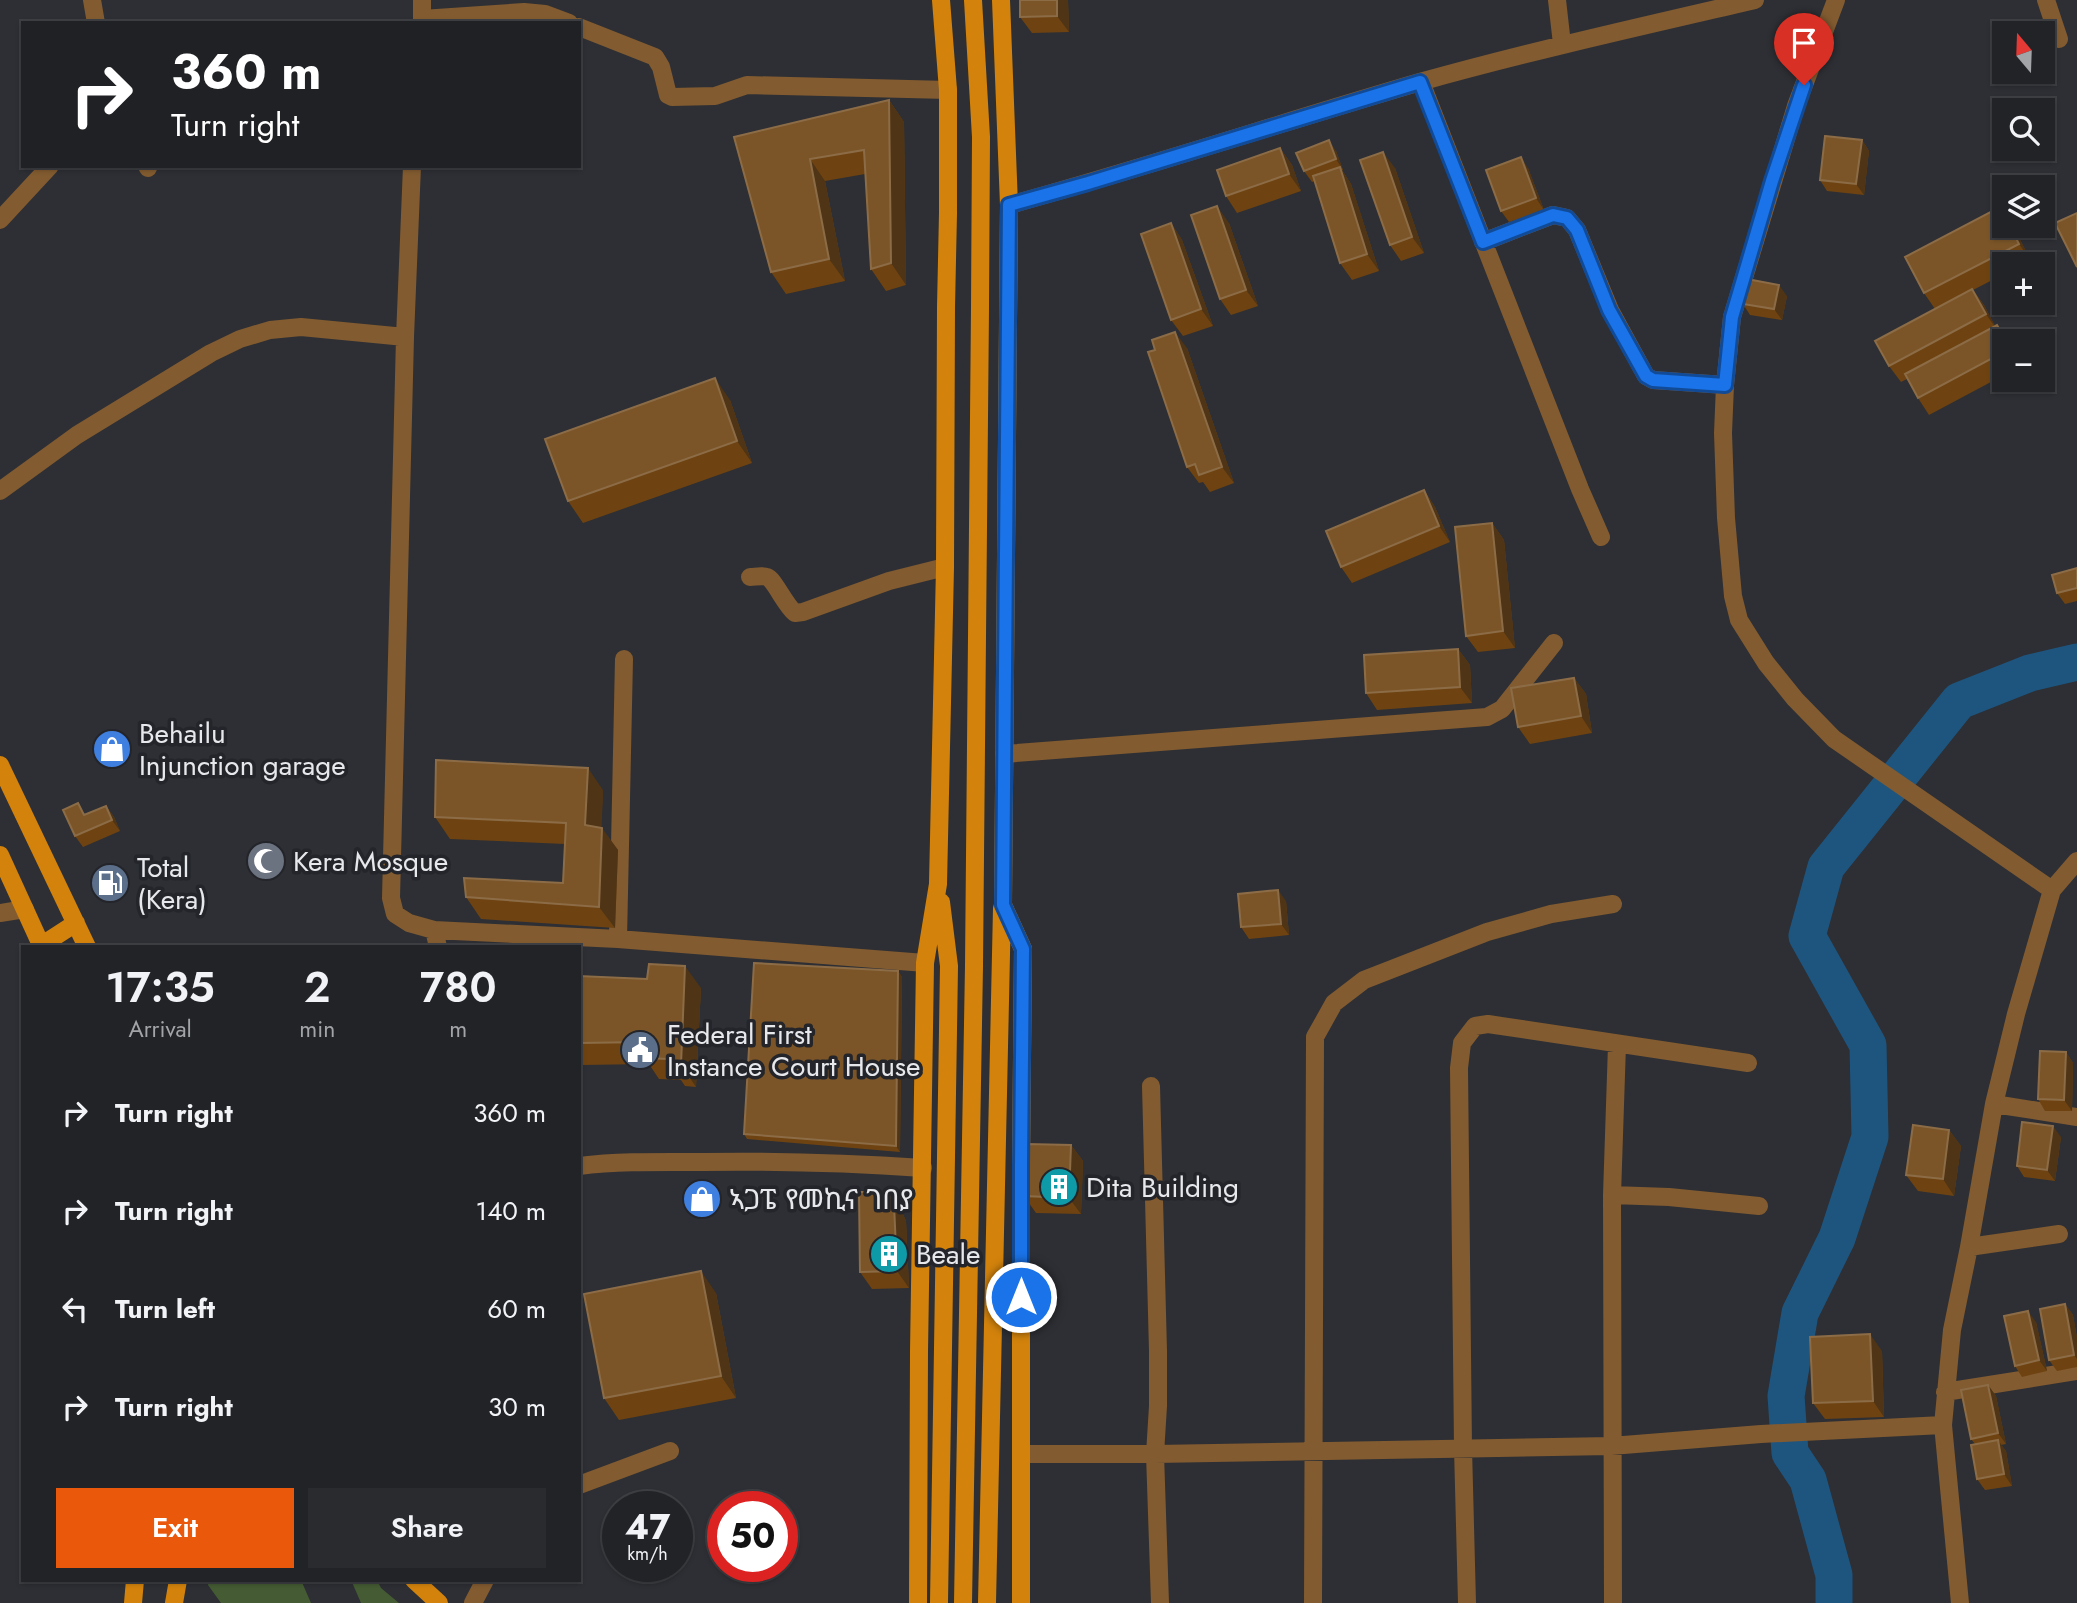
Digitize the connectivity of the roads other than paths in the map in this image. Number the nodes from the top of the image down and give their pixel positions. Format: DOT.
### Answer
graph roads {
  1 [pos="92,0"];
  2 [pos="422,0"];
  3 [pos="941,0"];
  4 [pos="973,0"];
  5 [pos="1001,0"];
  6 [pos="1557,0"];
  7 [pos="1755,0"];
  8 [pos="1836,0"];
  9 [pos="2046,0"];
  10 [pos="96,21"];
  11 [pos="422,21"];
  12 [pos="564,21"];
  13 [pos="581,28"];
  14 [pos="2059,39"];
  15 [pos="1562,44"];
  16 [pos="1420,82"];
  17 [pos="948,90"];
  18 [pos="48,168"];
  19 [pos="412,168"];
  20 [pos="1009,205"];
  21 [pos="0,220"];
  22 [pos="1483,242"];
  23 [pos="405,337"];
  24 [pos="1725,385"];
  25 [pos="0,491"];
  26 [pos="1601,537"];
  27 [pos="945,567"];
  28 [pos="750,578"];
  29 [pos="1554,643"];
  30 [pos="624,659"];
  31 [pos="1004,754"];
  32 [pos="0,765"];
  33 [pos="0,855"];
  34 [pos="2077,861"];
  35 [pos="939,884"];
  36 [pos="2052,890"];
  37 [pos="1613,904"];
  38 [pos="1003,905"];
  39 [pos="25,909"];
  40 [pos="0,913"];
  41 [pos="76,923"];
  42 [pos="436,938"];
  43 [pos="618,939"];
  44 [pos="42,945"];
  45 [pos="43,945"];
  46 [pos="86,945"];
  47 [pos="925,964"];
  48 [pos="1617,1045"];
  49 [pos="1748,1063"];
  50 [pos="1151,1086"];
  51 [pos="1994,1104"];
  52 [pos="2077,1117"];
  53 [pos="581,1167"];
  54 [pos="923,1168"];
  55 [pos="1612,1195"];
  56 [pos="1759,1206"];
  57 [pos="2059,1234"];
  58 [pos="1969,1247"];
  59 [pos="2077,1371"];
  60 [pos="1945,1392"];
  61 [pos="1943,1424"];
  62 [pos="1611,1446"];
  63 [pos="1463,1448"];
  64 [pos="1314,1450"];
  65 [pos="670,1451"];
  66 [pos="1022,1454"];
  67 [pos="1155,1454"];
  68 [pos="581,1484"];
  69 [pos="135,1582"];
  70 [pos="178,1582"];
  71 [pos="416,1582"];
  72 [pos="484,1582"];
  73 [pos="916,1598"];
  74 [pos="133,1603"];
  75 [pos="174,1603"];
  76 [pos="439,1603"];
  77 [pos="473,1603"];
  78 [pos="939,1603"];
  79 [pos="963,1603"];
  80 [pos="987,1603"];
  81 [pos="1021,1603"];
  82 [pos="1160,1603"];
  83 [pos="1313,1603"];
  84 [pos="1468,1603"];
  85 [pos="1613,1603"];
  86 [pos="1960,1603"];
  1 -- 10 [label="street"];
  2 -- 11 [label="street"];
  3 -- 17 [label="main road"];
  4 -- 79 [label="main road"];
  5 -- 20 [label="main road"];
  6 -- 15 [label="street"];
  7 -- 15 [label="street"];
  8 -- 24 [label="street"];
  9 -- 14 [label="street"];
  11 -- 12 [label="street"];
  13 -- 17 [label="street"];
  15 -- 16 [label="street"];
  16 -- 20 [label="street"];
  16 -- 22 [label="street"];
  17 -- 27 [label="main road"];
  18 -- 21 [label="street"];
  19 -- 23 [label="street"];
  20 -- 31 [label="main road"];
  22 -- 24 [label="street"];
  22 -- 26 [label="street"];
  23 -- 25 [label="street"];
  23 -- 42 [label="street"];
  24 -- 36 [label="street"];
  27 -- 28 [label="street"];
  27 -- 35 [label="main road"];
  29 -- 31 [label="street"];
  30 -- 43 [label="street"];
  31 -- 38 [label="main road"];
  32 -- 41 [label="main road"];
  33 -- 39 [label="main road"];
  34 -- 36 [label="street"];
  35 -- 47 [label="main road"];
  35 -- 78 [label="main road"];
  36 -- 51 [label="street"];
  37 -- 64 [label="street"];
  38 -- 66 [label="main road"];
  38 -- 80 [label="main road"];
  39 -- 40 [label="street"];
  39 -- 44 [label="main road"];
  41 -- 45 [label="main road"];
  41 -- 46 [label="main road"];
  42 -- 43 [label="street"];
  43 -- 47 [label="street"];
  47 -- 54 [label="main road"];
  48 -- 49 [label="street"];
  48 -- 55 [label="street"];
  48 -- 63 [label="street"];
  50 -- 67 [label="street"];
  51 -- 52 [label="street"];
  51 -- 58 [label="street"];
  53 -- 54 [label="street"];
  54 -- 73 [label="main road"];
  55 -- 56 [label="street"];
  55 -- 62 [label="street"];
  57 -- 58 [label="street"];
  58 -- 60 [label="street"];
  59 -- 60 [label="street"];
  60 -- 61 [label="street"];
  61 -- 62 [label="street"];
  61 -- 86 [label="street"];
  62 -- 63 [label="street"];
  62 -- 85 [label="street"];
  63 -- 64 [label="street"];
  63 -- 84 [label="street"];
  64 -- 67 [label="street"];
  64 -- 83 [label="street"];
  65 -- 68 [label="street"];
  66 -- 67 [label="street"];
  66 -- 81 [label="main road"];
  67 -- 82 [label="street"];
  69 -- 74 [label="main road"];
  70 -- 75 [label="main road"];
  71 -- 76 [label="main road"];
  72 -- 77 [label="street"];
}
